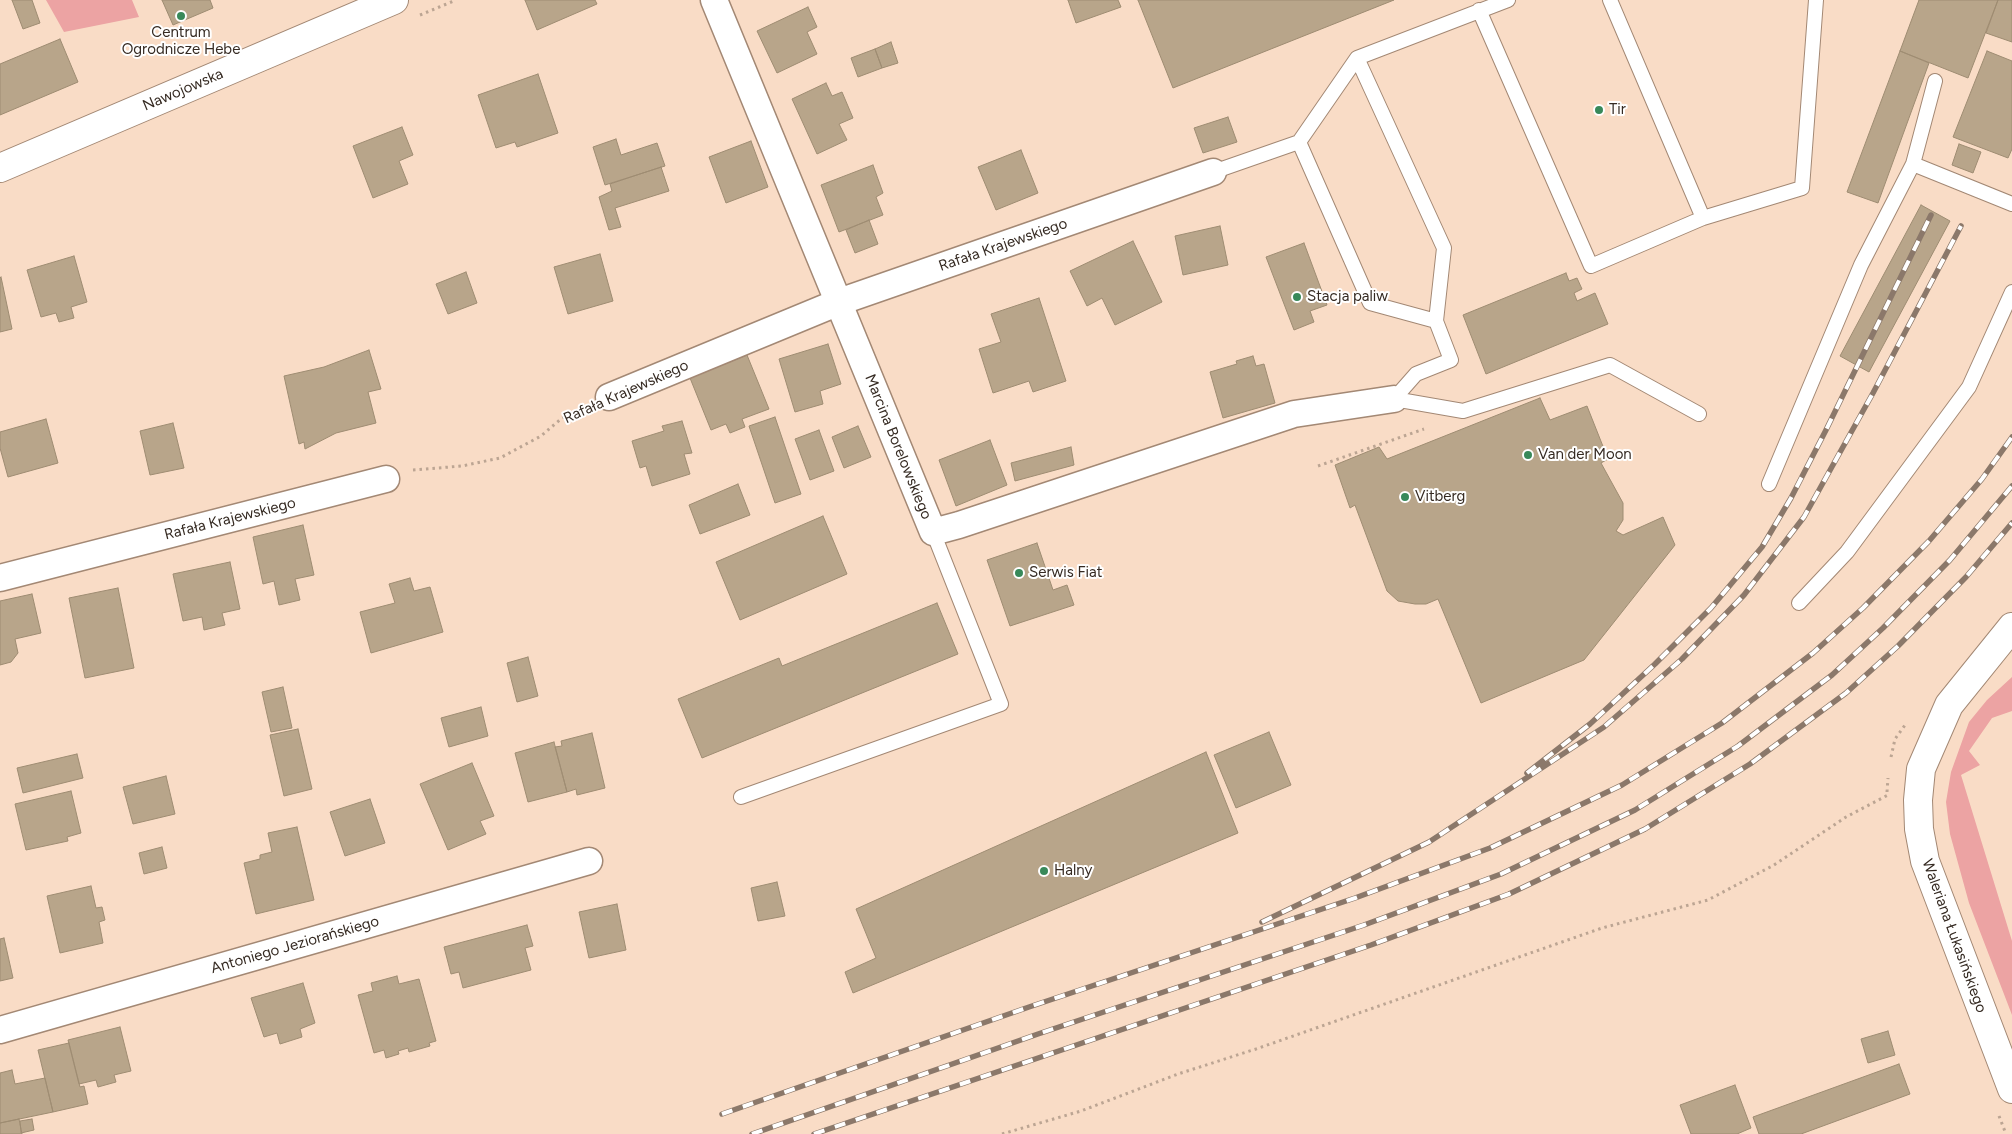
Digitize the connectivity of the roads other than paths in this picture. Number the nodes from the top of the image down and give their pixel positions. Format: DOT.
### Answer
graph roads {
  1 [pos="394,0"];
  2 [pos="714,0"];
  3 [pos="1508,0"];
  4 [pos="1610,0"];
  5 [pos="1816,0"];
  6 [pos="1479,10"];
  7 [pos="1357,58"];
  8 [pos="1935,82"];
  9 [pos="1300,142"];
  10 [pos="1913,164"];
  11 [pos="0,168"];
  12 [pos="1213,172"];
  13 [pos="2012,204"];
  14 [pos="1704,218"];
  15 [pos="2012,292"];
  16 [pos="839,302"];
  17 [pos="1436,321"];
  18 [pos="609,397"];
  19 [pos="1394,399"];
  20 [pos="1699,414"];
  21 [pos="386,479"];
  22 [pos="1769,484"];
  23 [pos="933,532"];
  24 [pos="0,578"];
  25 [pos="1798,603"];
  26 [pos="2012,627"];
  27 [pos="741,797"];
  28 [pos="589,861"];
  29 [pos="0,1030"];
  30 [pos="2012,1089"];
  1 -- 11 [label="street, Nawojowska"];
  2 -- 16 [label="street, Marcina Borelowskiego"];
  3 -- 6 [label="lane"];
  4 -- 14 [label="lane"];
  5 -- 14 [label="lane"];
  6 -- 7 [label="lane"];
  6 -- 14 [label="lane"];
  7 -- 9 [label="lane"];
  7 -- 17 [label="lane"];
  8 -- 10 [label="lane"];
  9 -- 12 [label="lane"];
  9 -- 17 [label="lane"];
  10 -- 13 [label="lane"];
  10 -- 22 [label="lane"];
  12 -- 16 [label="street, Rafała Krajewskiego"];
  15 -- 25 [label="lane"];
  16 -- 18 [label="street, Rafała Krajewskiego"];
  16 -- 23 [label="street, Marcina Borelowskiego"];
  17 -- 19 [label="lane"];
  19 -- 20 [label="lane"];
  19 -- 23 [label="street, Marcina Borelowskiego"];
  21 -- 24 [label="street, Rafała Krajewskiego"];
  23 -- 27 [label="lane"];
  26 -- 30 [label="street, Waleriana Łukasińskiego"];
  28 -- 29 [label="street, Antoniego Jeziorańskiego"];
}
